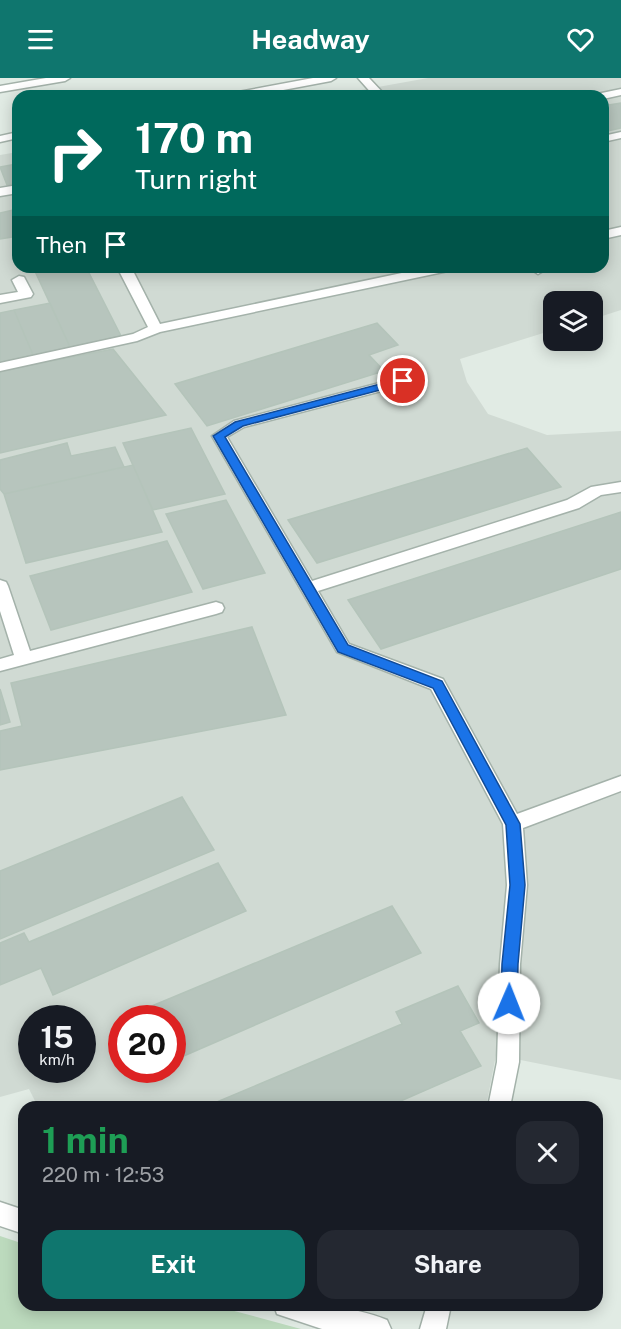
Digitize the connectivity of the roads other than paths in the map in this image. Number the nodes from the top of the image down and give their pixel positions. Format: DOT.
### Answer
graph roads {
  1 [pos="65,78"];
  2 [pos="330,78"];
  3 [pos="363,78"];
  4 [pos="0,89"];
  5 [pos="265,90"];
  6 [pos="374,90"];
  7 [pos="127,273"];
  8 [pos="419,273"];
  9 [pos="19,280"];
  10 [pos="0,299"];
  11 [pos="156,328"];
  12 [pos="397,361"];
  13 [pos="0,367"];
  14 [pos="621,487"];
  15 [pos="0,586"];
  16 [pos="308,588"];
  17 [pos="216,608"];
  18 [pos="24,658"];
  19 [pos="0,665"];
  20 [pos="621,783"];
  21 [pos="513,824"];
  22 [pos="500,1101"];
  23 [pos="0,1214"];
  24 [pos="18,1220"];
  25 [pos="305,1311"];
  26 [pos="438,1311"];
  27 [pos="378,1329"];
  28 [pos="433,1329"];
  1 -- 4 [label="street"];
  2 -- 5 [label="street"];
  3 -- 6 [label="street"];
  7 -- 11 [label="street"];
  8 -- 11 [label="street"];
  9 -- 10 [label="street"];
  11 -- 13 [label="street"];
  12 -- 16 [label="street"];
  14 -- 16 [label="street"];
  15 -- 18 [label="street"];
  16 -- 21 [label="street"];
  17 -- 18 [label="street"];
  18 -- 19 [label="street"];
  20 -- 21 [label="street"];
  21 -- 22 [label="street"];
  23 -- 24 [label="street"];
  25 -- 27 [label="street"];
  26 -- 28 [label="street"];
}
